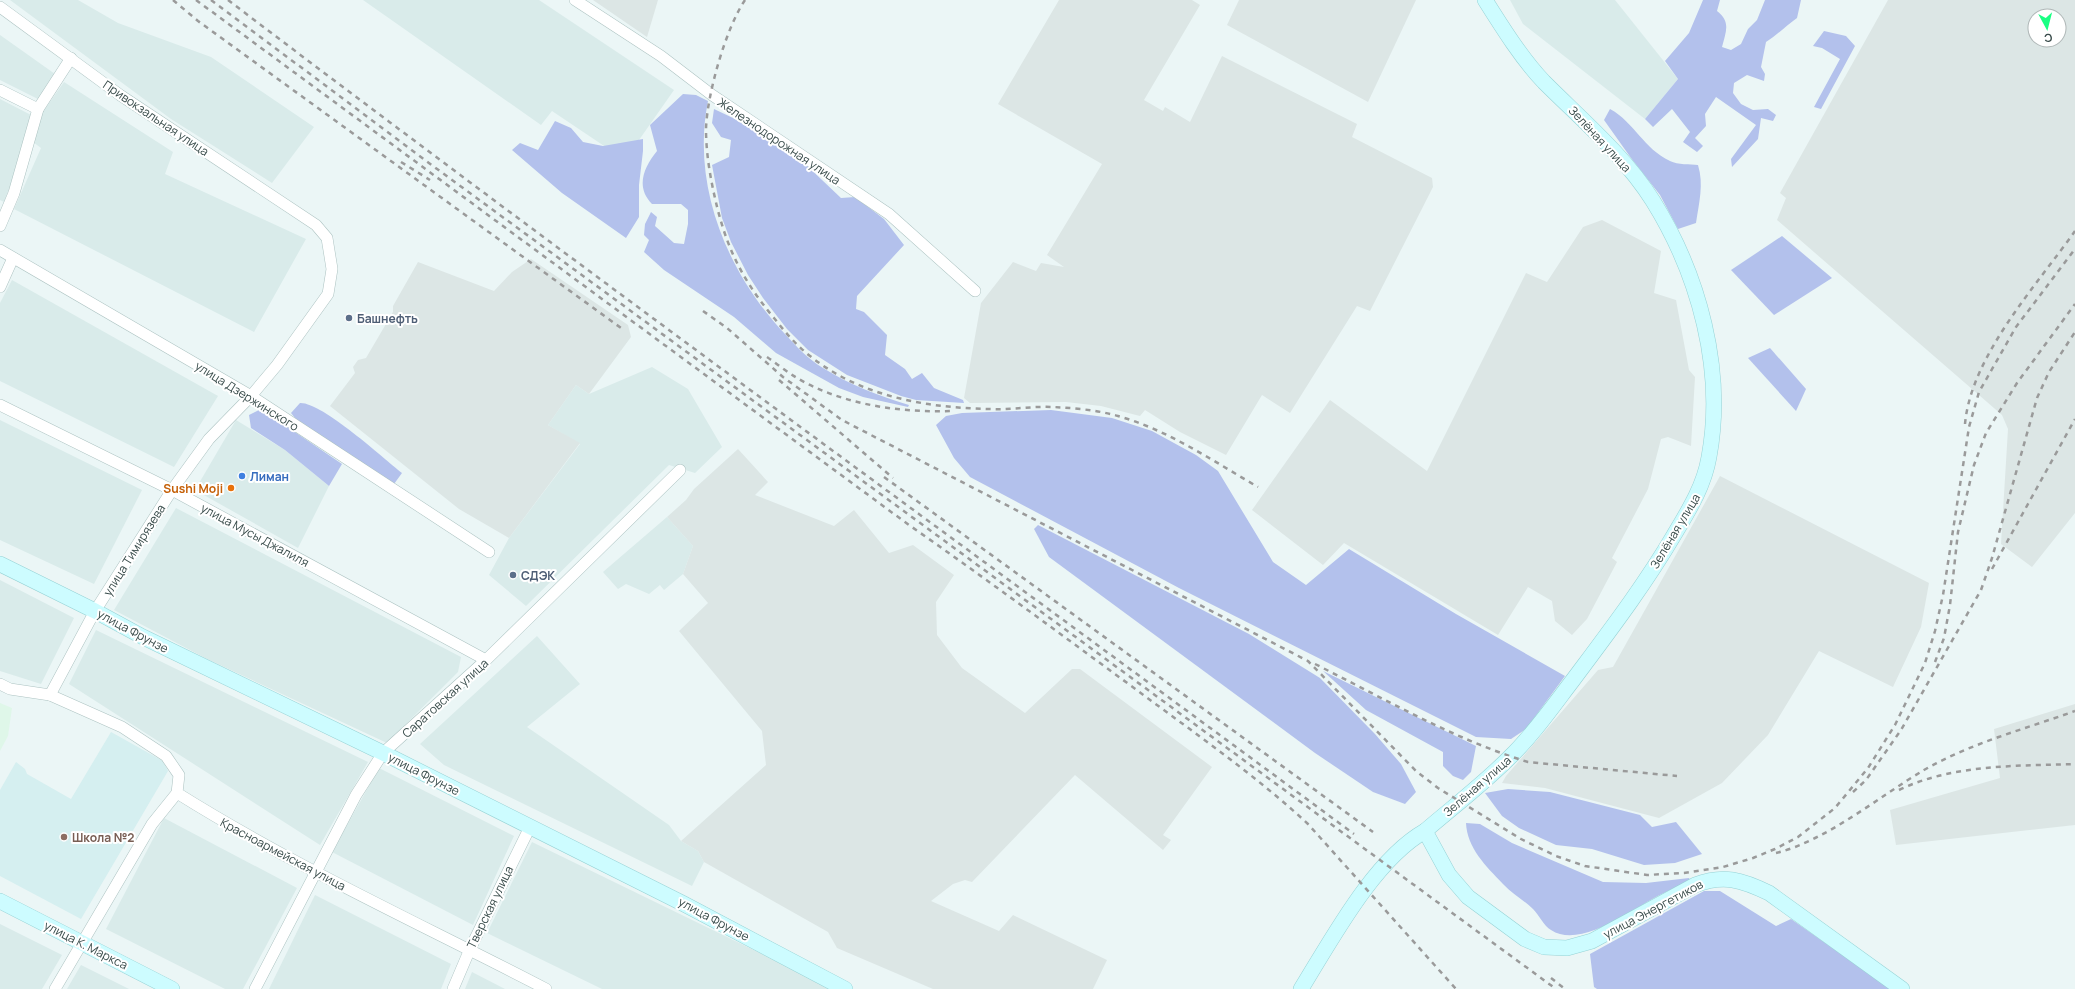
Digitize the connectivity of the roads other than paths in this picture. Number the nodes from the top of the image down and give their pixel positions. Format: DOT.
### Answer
graph roads {
  1 [pos="575,0"];
  2 [pos="1485,0"];
  3 [pos="0,7"];
  4 [pos="71,58"];
  5 [pos="0,90"];
  6 [pos="38,109"];
  7 [pos="316,225"];
  8 [pos="0,226"];
  9 [pos="0,250"];
  10 [pos="13,258"];
  11 [pos="0,287"];
  12 [pos="975,291"];
  13 [pos="251,396"];
  14 [pos="0,405"];
  15 [pos="680,470"];
  16 [pos="172,490"];
  17 [pos="489,552"];
  18 [pos="0,564"];
  19 [pos="95,611"];
  20 [pos="486,660"];
  21 [pos="0,684"];
  22 [pos="50,695"];
  23 [pos="383,753"];
  24 [pos="177,793"];
  25 [pos="530,827"];
  26 [pos="1425,831"];
  27 [pos="315,872"];
  28 [pos="0,901"];
  29 [pos="83,944"];
  30 [pos="470,949"];
  31 [pos="55,989"];
  32 [pos="172,989"];
  33 [pos="255,989"];
  34 [pos="453,989"];
  35 [pos="546,989"];
  36 [pos="845,989"];
  37 [pos="1301,989"];
  38 [pos="1902,989"];
  1 -- 12 [label="street, Железнодорожная улица"];
  2 -- 26 [label="street, Зелёная улица"];
  3 -- 4 [label="street, Привокзальная улица"];
  4 -- 6 [label="street"];
  4 -- 7 [label="street, Привокзальная улица"];
  5 -- 6 [label="street"];
  6 -- 8 [label="street"];
  7 -- 13 [label="street, улица Тимирязева"];
  9 -- 10 [label="street, улица Дзержинского"];
  10 -- 11 [label="street"];
  10 -- 13 [label="street, улица Дзержинского"];
  13 -- 16 [label="street, улица Тимирязева"];
  13 -- 17 [label="street, улица Дзержинского"];
  14 -- 16 [label="street, улица Мусы Джалиля"];
  15 -- 20 [label="street, Саратовская улица"];
  16 -- 19 [label="street, улица Тимирязева"];
  16 -- 20 [label="street, улица Мусы Джалиля"];
  18 -- 19 [label="street, улица Фрунзе"];
  19 -- 22 [label="street, улица Тимирязева"];
  19 -- 23 [label="street, улица Фрунзе"];
  20 -- 23 [label="street, Саратовская улица"];
  21 -- 22 [label="street"];
  22 -- 24 [label="street"];
  23 -- 25 [label="street, улица Фрунзе"];
  23 -- 27 [label="street, Саратовская улица"];
  24 -- 27 [label="street, Красноармейская улица"];
  24 -- 29 [label="street"];
  25 -- 30 [label="street, Тверская улица"];
  25 -- 36 [label="street, улица Фрунзе"];
  26 -- 37 [label="street, Зелёная улица"];
  26 -- 38 [label="street, улица Энергетиков"];
  27 -- 30 [label="street, Красноармейская улица"];
  27 -- 33 [label="street, Саратовская улица"];
  28 -- 29 [label="street, улица К. Маркса"];
  29 -- 31 [label="street"];
  29 -- 32 [label="street, улица К. Маркса"];
  30 -- 34 [label="street, Тверская улица"];
  30 -- 35 [label="street, Красноармейская улица"];
}
